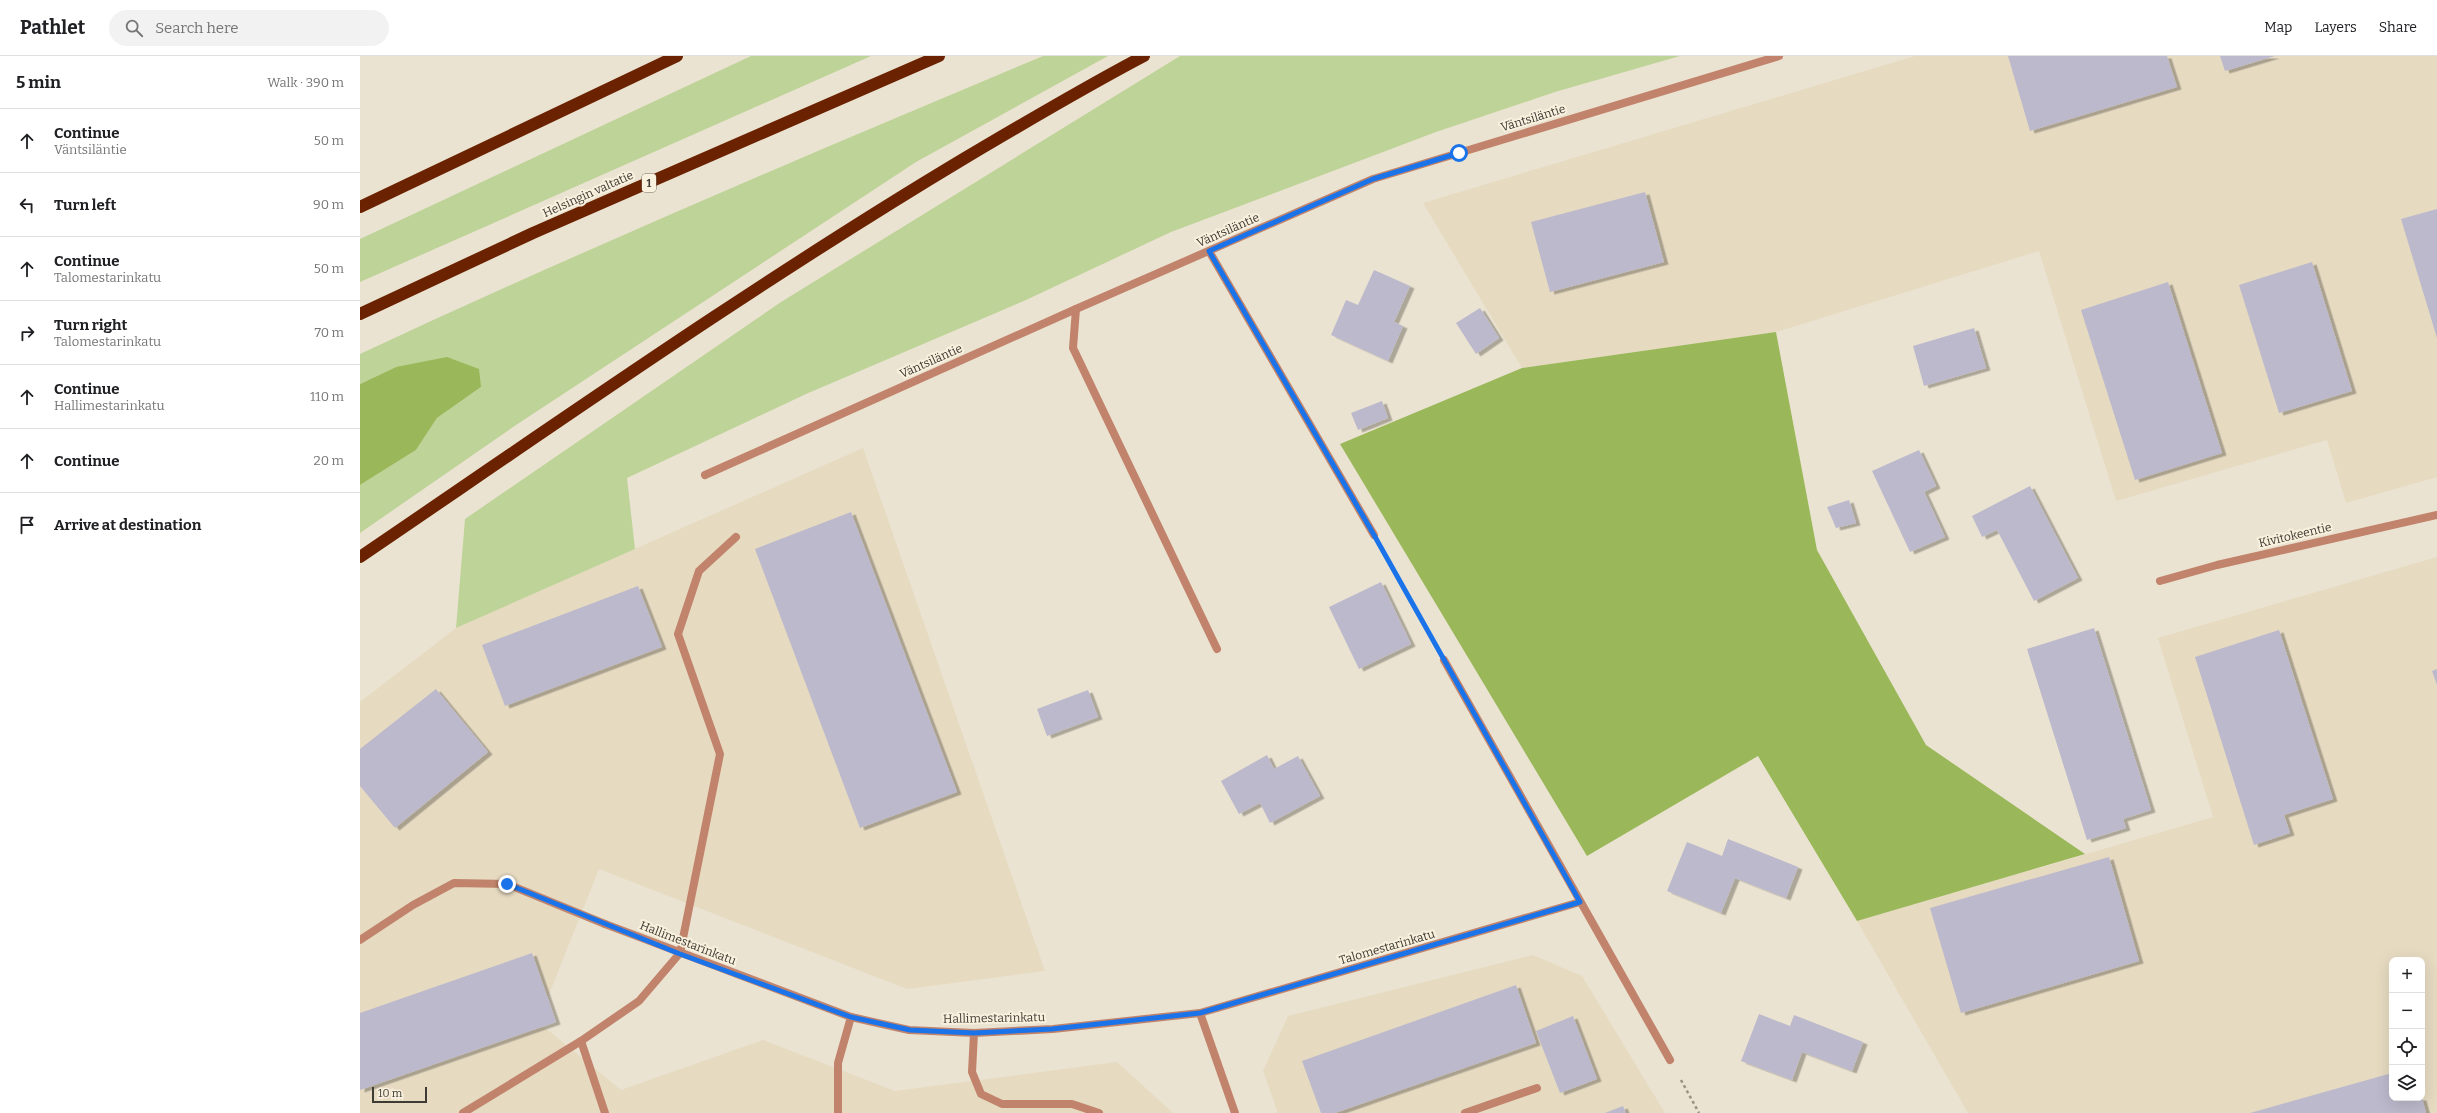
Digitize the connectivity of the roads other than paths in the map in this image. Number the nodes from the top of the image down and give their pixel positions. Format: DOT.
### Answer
graph roads {
  1 [pos="677,56"];
  2 [pos="939,56"];
  3 [pos="1144,56"];
  4 [pos="1779,56"];
  5 [pos="360,207"];
  6 [pos="1209,251"];
  7 [pos="1076,308"];
  8 [pos="360,314"];
  9 [pos="704,475"];
  10 [pos="2437,515"];
  11 [pos="1374,535"];
  12 [pos="736,537"];
  13 [pos="360,558"];
  14 [pos="2160,581"];
  15 [pos="1217,649"];
  16 [pos="1444,660"];
  17 [pos="1580,902"];
  18 [pos="360,940"];
  19 [pos="680,954"];
  20 [pos="1200,1013"];
  21 [pos="851,1017"];
  22 [pos="974,1033"];
  23 [pos="581,1041"];
  24 [pos="1670,1060"];
  25 [pos="1537,1088"];
  26 [pos="463,1113"];
  27 [pos="605,1113"];
  28 [pos="838,1113"];
  29 [pos="1098,1113"];
  30 [pos="1236,1113"];
  31 [pos="1465,1113"];
  1 -- 5 [label="highway"];
  2 -- 8 [label="highway, Helsingin valtatie / 1"];
  3 -- 13 [label="highway"];
  4 -- 6 [label="street, Väntsiläntie"];
  6 -- 7 [label="street, Väntsiläntie"];
  6 -- 11 [label="street"];
  7 -- 9 [label="street, Väntsiläntie"];
  7 -- 15 [label="street"];
  10 -- 14 [label="street, Kivitokeentie"];
  12 -- 19 [label="street"];
  16 -- 17 [label="street"];
  17 -- 20 [label="street, Talomestarinkatu"];
  17 -- 24 [label="street"];
  18 -- 19 [label="street, Hallimestarinkatu"];
  19 -- 21 [label="street, Hallimestarinkatu"];
  19 -- 23 [label="street"];
  20 -- 22 [label="street, Hallimestarinkatu"];
  20 -- 30 [label="street"];
  21 -- 22 [label="street, Hallimestarinkatu"];
  21 -- 28 [label="street"];
  22 -- 29 [label="street"];
  23 -- 26 [label="street"];
  23 -- 27 [label="street"];
  25 -- 31 [label="street"];
}
